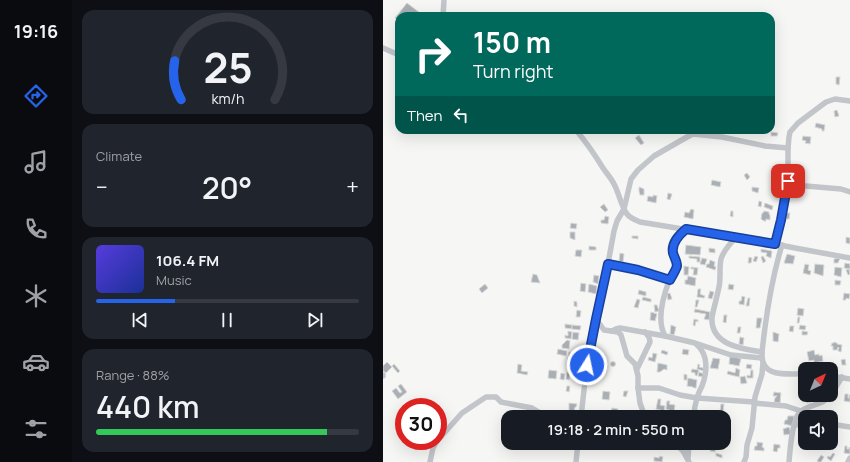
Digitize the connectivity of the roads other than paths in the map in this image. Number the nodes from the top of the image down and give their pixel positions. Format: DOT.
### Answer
graph roads {
  1 [pos="444,0"];
  2 [pos="443,12"];
  3 [pos="383,48"];
  4 [pos="395,53"];
  5 [pos="850,101"];
  6 [pos="580,134"];
  7 [pos="789,148"];
  8 [pos="788,181"];
  9 [pos="850,192"];
  10 [pos="623,209"];
  11 [pos="686,229"];
  12 [pos="736,237"];
  13 [pos="779,244"];
  14 [pos="850,258"];
  15 [pos="608,264"];
  16 [pos="670,280"];
  17 [pos="596,319"];
  18 [pos="612,331"];
  19 [pos="645,332"];
  20 [pos="665,336"];
  21 [pos="695,344"];
  22 [pos="762,358"];
  23 [pos="637,369"];
  24 [pos="798,374"];
  25 [pos="838,377"];
  26 [pos="842,377"];
  27 [pos="850,379"];
  28 [pos="838,384"];
  29 [pos="638,388"];
  30 [pos="697,398"];
  31 [pos="754,402"];
  32 [pos="823,402"];
  33 [pos="535,410"];
  34 [pos="582,410"];
  35 [pos="642,410"];
  36 [pos="695,410"];
  37 [pos="798,410"];
  38 [pos="804,410"];
  39 [pos="798,414"];
  40 [pos="794,425"];
  41 [pos="798,425"];
  42 [pos="838,425"];
  43 [pos="850,426"];
  44 [pos="447,429"];
  45 [pos="433,450"];
  46 [pos="577,450"];
  47 [pos="680,450"];
  48 [pos="689,450"];
  49 [pos="850,458"];
  50 [pos="688,460"];
  51 [pos="430,462"];
  52 [pos="576,462"];
  53 [pos="744,462"];
  54 [pos="789,462"];
  55 [pos="849,462"];
  1 -- 2 [label="street"];
  3 -- 4 [label="street"];
  5 -- 7 [label="street"];
  6 -- 10 [label="street"];
  7 -- 8 [label="street"];
  7 -- 10 [label="street"];
  8 -- 9 [label="street"];
  8 -- 13 [label="street"];
  10 -- 11 [label="street"];
  10 -- 15 [label="street"];
  11 -- 12 [label="street"];
  11 -- 16 [label="street"];
  12 -- 13 [label="street"];
  12 -- 22 [label="street"];
  13 -- 14 [label="street"];
  13 -- 22 [label="street"];
  15 -- 16 [label="street"];
  15 -- 17 [label="street"];
  16 -- 20 [label="street"];
  17 -- 18 [label="street"];
  17 -- 34 [label="street"];
  18 -- 19 [label="street"];
  18 -- 23 [label="street"];
  19 -- 20 [label="street"];
  19 -- 23 [label="street"];
  20 -- 21 [label="street"];
  21 -- 22 [label="street"];
  21 -- 30 [label="street"];
  22 -- 24 [label="street"];
  22 -- 31 [label="street"];
  23 -- 29 [label="street"];
  25 -- 26 [label="street"];
  26 -- 27 [label="street"];
  26 -- 28 [label="street"];
  29 -- 30 [label="street"];
  29 -- 35 [label="street"];
  30 -- 31 [label="street"];
  30 -- 36 [label="street"];
  31 -- 37 [label="street"];
  31 -- 53 [label="street"];
  32 -- 38 [label="street"];
  33 -- 44 [label="street"];
  39 -- 40 [label="street"];
  40 -- 41 [label="street"];
  40 -- 54 [label="street"];
  42 -- 43 [label="street"];
  45 -- 51 [label="street"];
  46 -- 52 [label="street"];
  47 -- 50 [label="street"];
  48 -- 50 [label="street"];
  49 -- 55 [label="street"];
}
